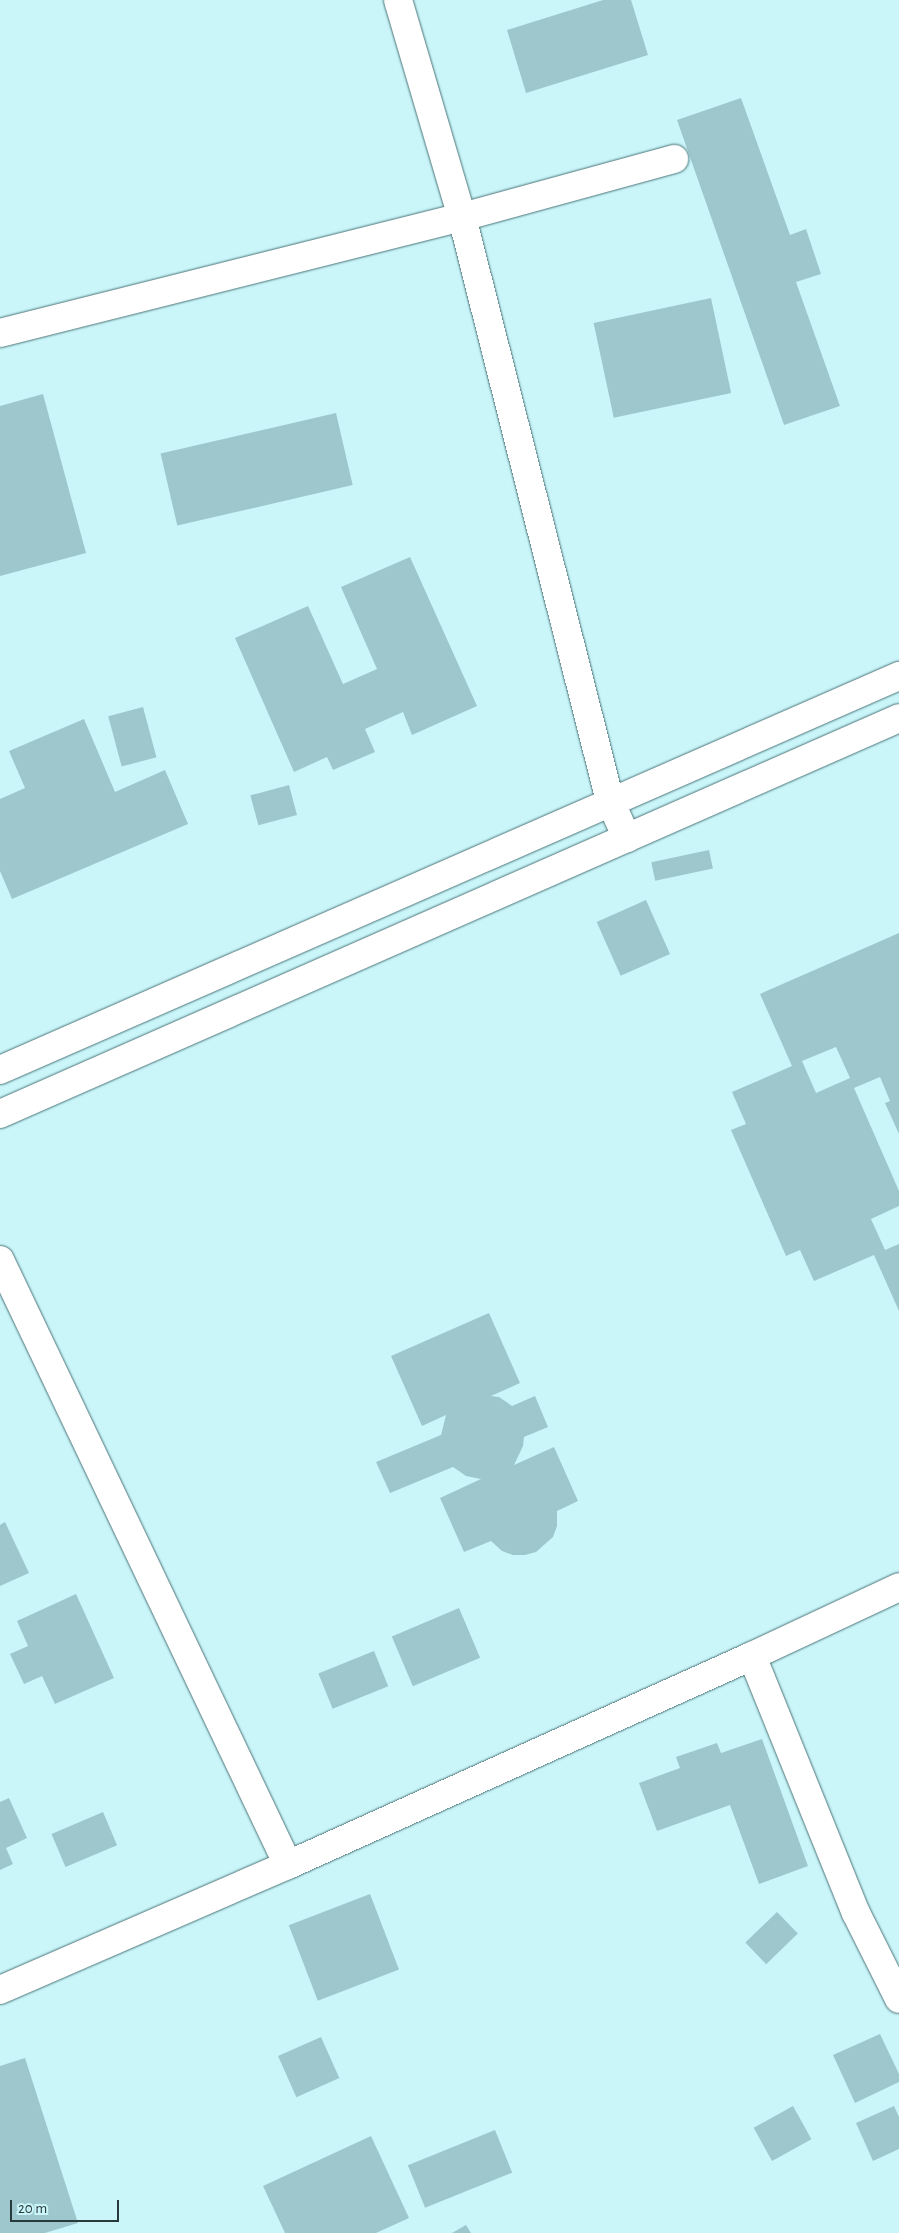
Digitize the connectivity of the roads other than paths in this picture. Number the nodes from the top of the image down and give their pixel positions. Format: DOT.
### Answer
graph roads {
  1 [pos="398,0"];
  2 [pos="674,159"];
  3 [pos="462,217"];
  4 [pos="0,333"];
  5 [pos="899,676"];
  6 [pos="899,718"];
  7 [pos="610,801"];
  8 [pos="628,838"];
  9 [pos="0,1070"];
  10 [pos="0,1114"];
  11 [pos="0,1260"];
  12 [pos="899,1587"];
  13 [pos="752,1656"];
  14 [pos="288,1865"];
  15 [pos="0,1990"];
  16 [pos="899,1999"];
  1 -- 3 [label="street"];
  2 -- 3 [label="street"];
  3 -- 4 [label="street"];
  3 -- 7 [label="street"];
  5 -- 7 [label="street"];
  6 -- 8 [label="street"];
  7 -- 8 [label="street"];
  7 -- 9 [label="street"];
  8 -- 10 [label="street"];
  11 -- 14 [label="street"];
  12 -- 13 [label="street"];
  13 -- 14 [label="street"];
  13 -- 16 [label="street"];
  14 -- 15 [label="street"];
}
